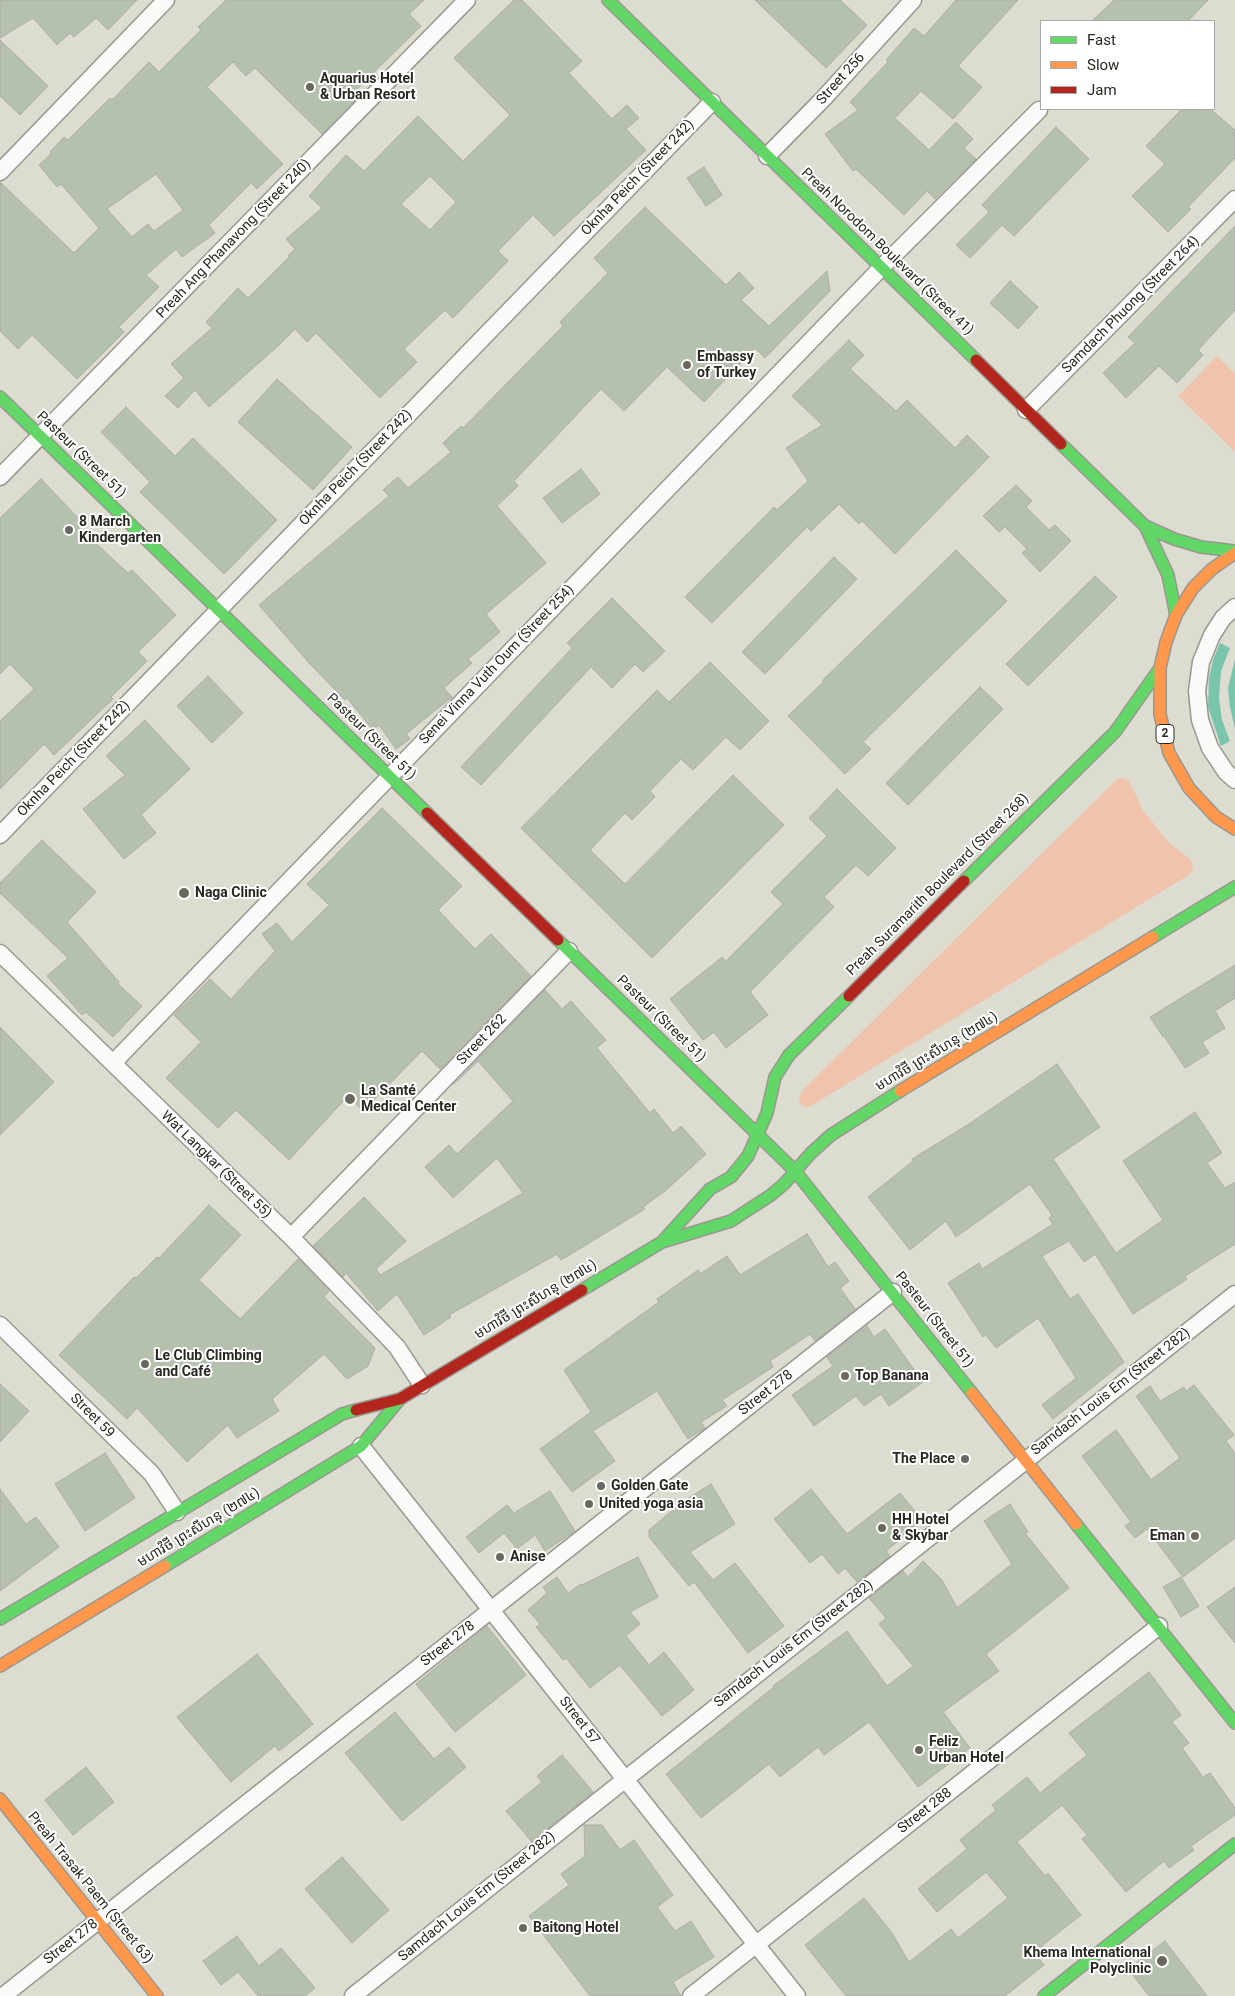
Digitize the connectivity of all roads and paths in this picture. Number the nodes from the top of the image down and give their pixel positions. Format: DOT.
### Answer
graph roads {
  1 [pos="166,0"];
  2 [pos="467,0"];
  3 [pos="608,0"];
  4 [pos="913,0"];
  5 [pos="712,102"];
  6 [pos="1039,110"];
  7 [pos="767,156"];
  8 [pos="0,172"];
  9 [pos="1235,199"];
  10 [pos="881,268"];
  11 [pos="0,397"];
  12 [pos="1026,410"];
  13 [pos="40,436"];
  14 [pos="0,477"];
  15 [pos="1145,526"];
  16 [pos="1235,552"];
  17 [pos="1235,607"];
  18 [pos="218,610"];
  19 [pos="1176,615"];
  20 [pos="1160,668"];
  21 [pos="390,776"];
  22 [pos="1235,780"];
  23 [pos="1235,829"];
  24 [pos="0,835"];
  25 [pos="1235,887"];
  26 [pos="569,951"];
  27 [pos="0,953"];
  28 [pos="113,1063"];
  29 [pos="759,1134"];
  30 [pos="796,1171"];
  31 [pos="291,1237"];
  32 [pos="662,1242"];
  33 [pos="893,1292"];
  34 [pos="1235,1294"];
  35 [pos="0,1325"];
  36 [pos="422,1385"];
  37 [pos="400,1399"];
  38 [pos="361,1446"];
  39 [pos="1025,1460"];
  40 [pos="177,1512"];
  41 [pos="491,1610"];
  42 [pos="0,1620"];
  43 [pos="1159,1626"];
  44 [pos="0,1666"];
  45 [pos="1235,1723"];
  46 [pos="624,1778"];
  47 [pos="0,1799"];
  48 [pos="1235,1844"];
  49 [pos="98,1921"];
  50 [pos="756,1944"];
  51 [pos="3,1996"];
  52 [pos="157,1996"];
  53 [pos="354,1996"];
  54 [pos="691,1996"];
  55 [pos="797,1996"];
  56 [pos="1044,1996"];
  1 -- 8 [label="street"];
  2 -- 13 [label="street, Preah Ang Phanavong (Street 240)"];
  3 -- 5 [label="main road, Preah Norodom Boulevard (Street 41)"];
  4 -- 7 [label="street, Street 256"];
  5 -- 7 [label="main road, Preah Norodom Boulevard (Street 41)"];
  5 -- 18 [label="street, Oknha Peich (Street 242)"];
  6 -- 10 [label="street, Senei Vinna Vuth Oum (Street 254)"];
  7 -- 10 [label="main road, Preah Norodom Boulevard (Street 41)"];
  9 -- 12 [label="street, Samdach Phuong (Street 264)"];
  10 -- 12 [label="main road, Preah Norodom Boulevard (Street 41)"];
  10 -- 21 [label="street, Senei Vinna Vuth Oum (Street 254)"];
  11 -- 13 [label="main road, Pasteur (Street 51)"];
  12 -- 15 [label="main road, Preah Norodom Boulevard (Street 41)"];
  13 -- 14 [label="street, Preah Ang Phanavong (Street 240)"];
  13 -- 18 [label="main road, Pasteur (Street 51)"];
  15 -- 16 [label="main road, Preah Norodom Boulevard (Street 41)"];
  15 -- 19 [label="main road, Preah Norodom Boulevard (Street 41)"];
  16 -- 19 [label="main road, 2"];
  17 -- 22 [label="street"];
  18 -- 21 [label="main road, Pasteur (Street 51)"];
  18 -- 24 [label="street, Oknha Peich (Street 242)"];
  19 -- 20 [label="main road, 2"];
  20 -- 23 [label="main road, 2"];
  20 -- 29 [label="main road, Preah Suramarith Boulevard (Street 268)"];
  21 -- 26 [label="main road, Pasteur (Street 51)"];
  21 -- 28 [label="street, Senei Vinna Vuth Oum (Street 254)"];
  25 -- 30 [label="main road, មហាវិថី ព្រះសីហនុ (២៧៤)"];
  26 -- 29 [label="main road, Pasteur (Street 51)"];
  26 -- 31 [label="street, Street 262"];
  27 -- 28 [label="street, Wat Langkar (Street 55)"];
  28 -- 31 [label="street, Wat Langkar (Street 55)"];
  29 -- 30 [label="main road, Pasteur (Street 51)"];
  29 -- 32 [label="main road, មហាវិថី ព្រះសីហនុ (២៧៤)"];
  30 -- 32 [label="main road, មហាវិថី ព្រះសីហនុ (២៧៤)"];
  30 -- 33 [label="main road, Pasteur (Street 51)"];
  31 -- 36 [label="street, Wat Langkar (Street 55)"];
  32 -- 36 [label="main road, មហាវិថី ព្រះសីហនុ (២៧៤)"];
  33 -- 39 [label="main road, Pasteur (Street 51)"];
  33 -- 41 [label="street, Street 278"];
  34 -- 39 [label="street, Samdach Louis Em (Street 282)"];
  35 -- 40 [label="street, Street 59"];
  36 -- 37 [label="main road, មហាវិថី ព្រះសីហនុ (២៧៤)"];
  37 -- 38 [label="main road, មហាវិថី ព្រះសីហនុ (២៧៤)"];
  37 -- 40 [label="main road, មហាវិថី ព្រះសីហនុ (២៧៤)"];
  38 -- 41 [label="street, Street 57"];
  38 -- 44 [label="main road, មហាវិថី ព្រះសីហនុ (២៧៤)"];
  39 -- 43 [label="main road, Pasteur (Street 51)"];
  39 -- 46 [label="street, Samdach Louis Em (Street 282)"];
  40 -- 42 [label="main road, មហាវិថី ព្រះសីហនុ (២៧៤)"];
  41 -- 46 [label="street, Street 57"];
  41 -- 49 [label="street, Street 278"];
  43 -- 45 [label="main road, Pasteur (Street 51)"];
  43 -- 50 [label="street, Street 288"];
  46 -- 50 [label="street, Street 57"];
  46 -- 53 [label="street, Samdach Louis Em (Street 282)"];
  47 -- 49 [label="main road, Preah Trasak Paem (Street 63)"];
  48 -- 56 [label="main road"];
  49 -- 51 [label="street, Street 278"];
  49 -- 52 [label="main road, Preah Trasak Paem (Street 63)"];
  50 -- 54 [label="street, Street 288"];
  50 -- 55 [label="street, Street 57"];
}
